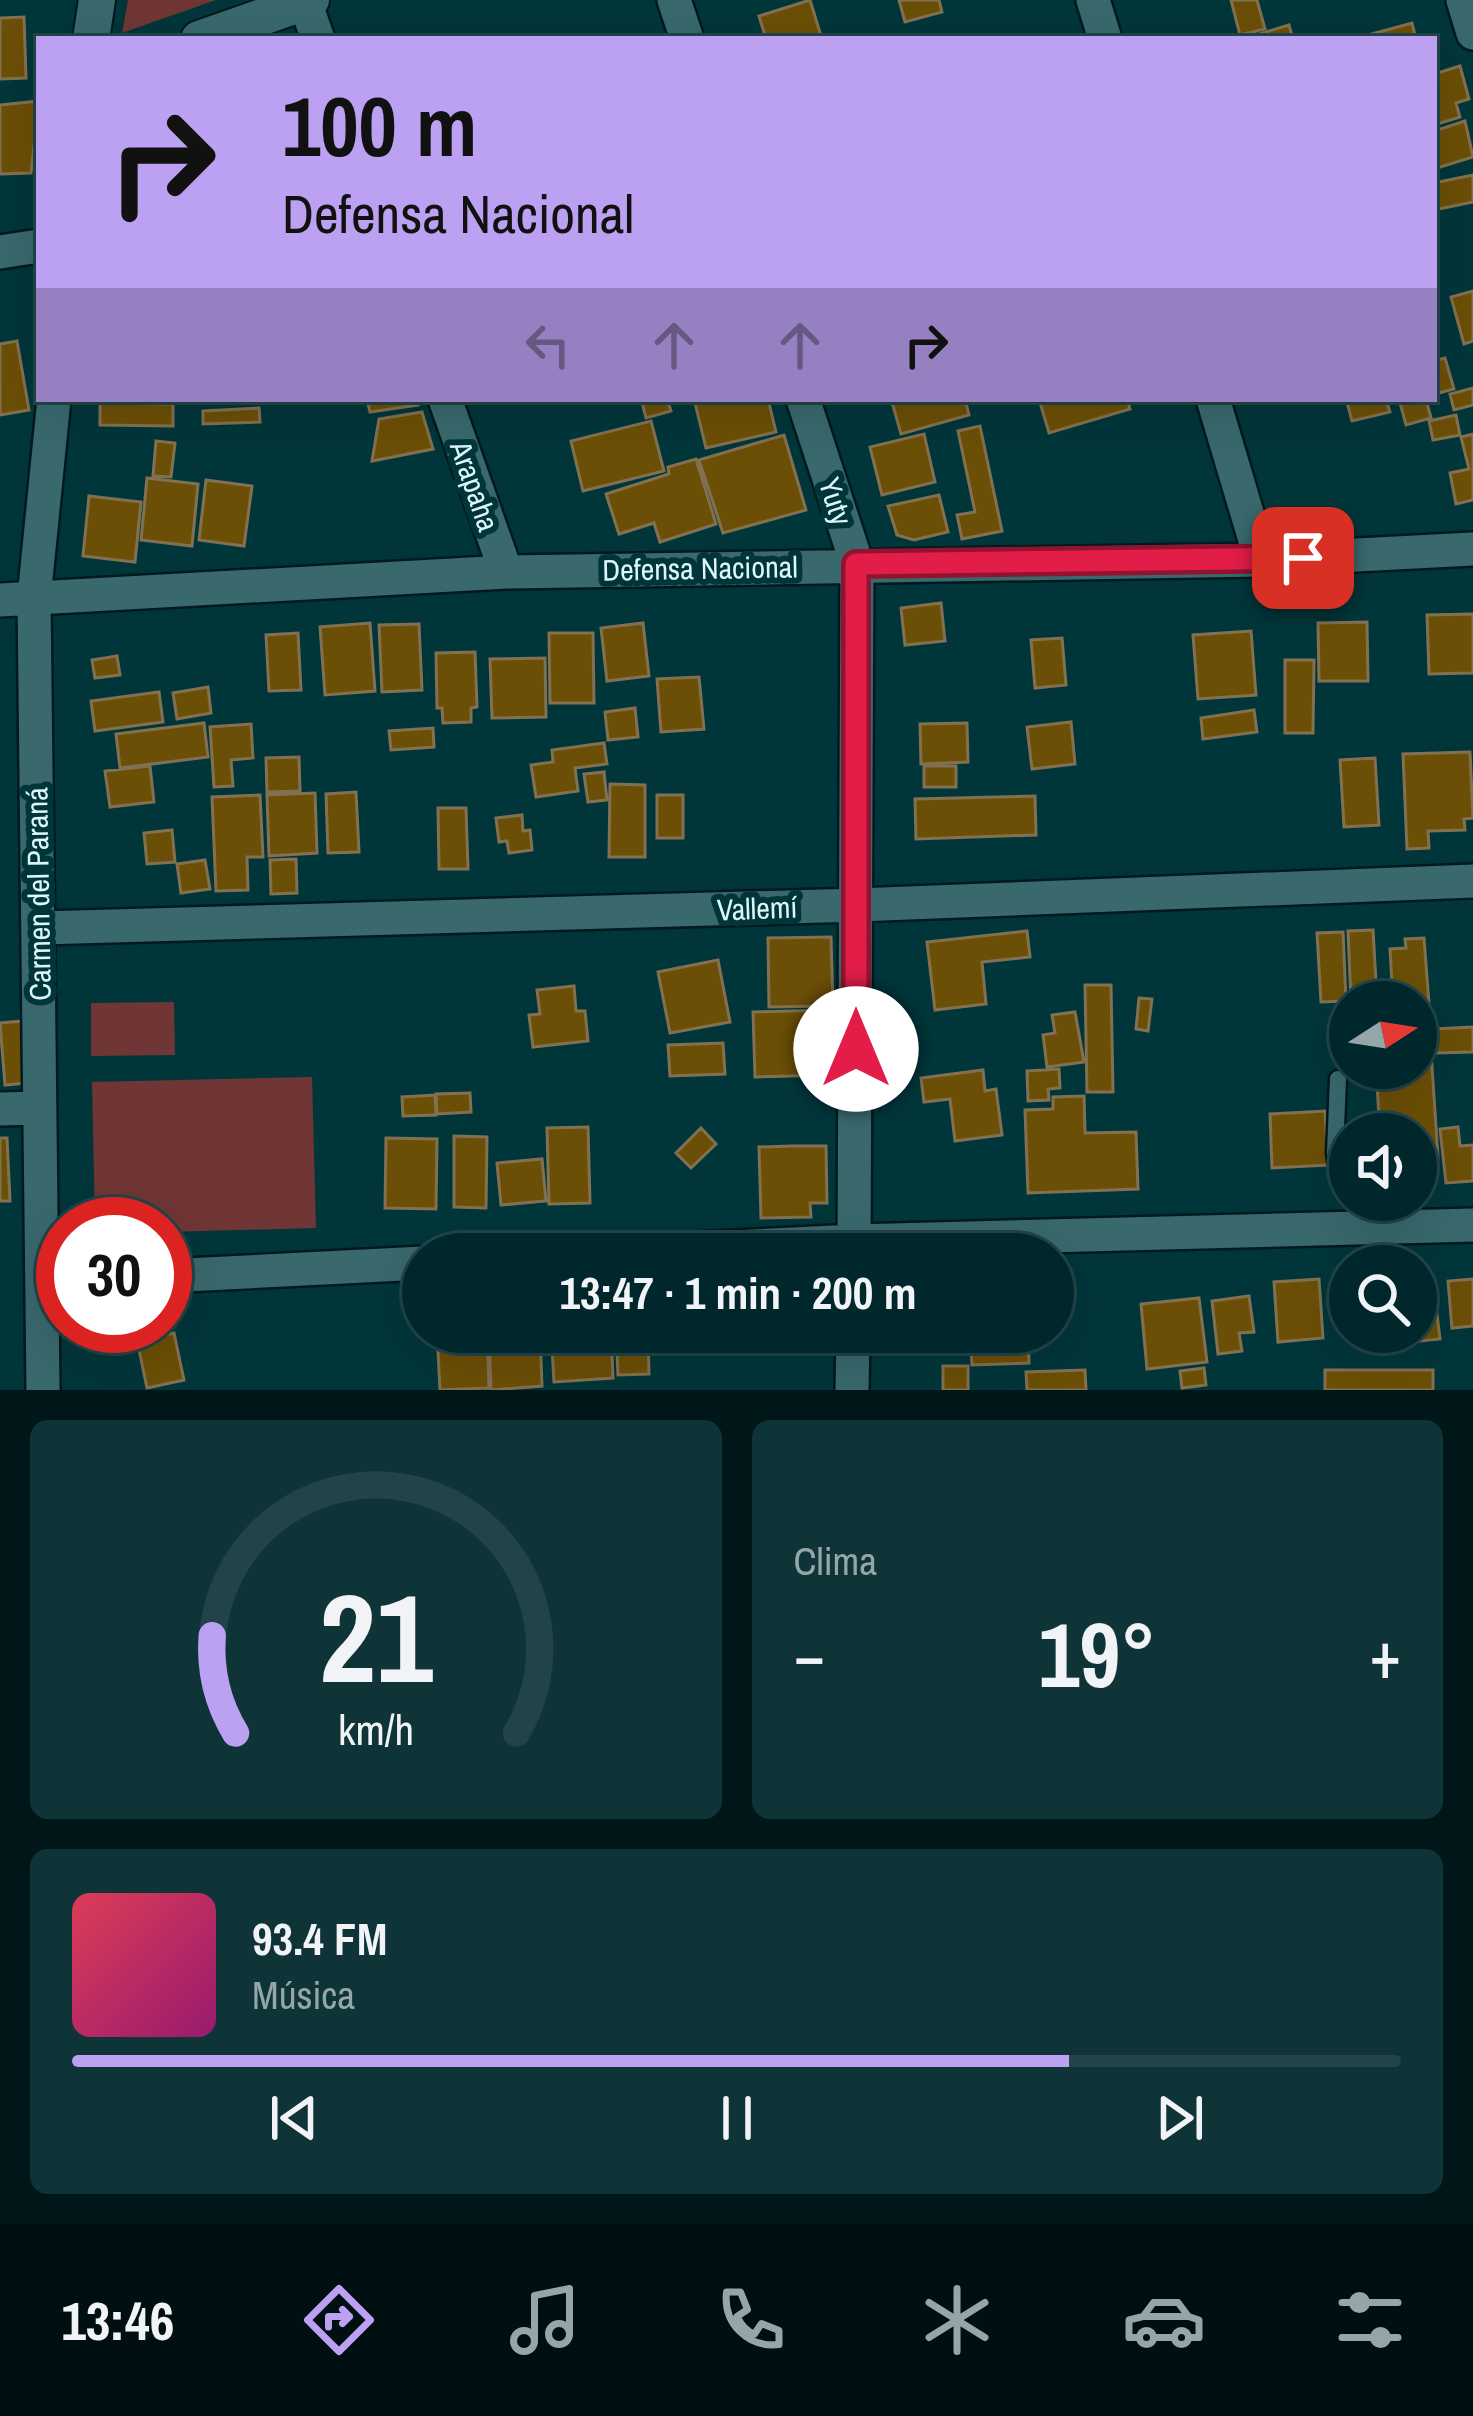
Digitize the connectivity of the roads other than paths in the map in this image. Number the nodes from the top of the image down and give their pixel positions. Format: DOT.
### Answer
graph roads {
  1 [pos="97,0"];
  2 [pos="674,0"];
  3 [pos="1093,0"];
  4 [pos="1463,0"];
  5 [pos="308,1"];
  6 [pos="1473,33"];
  7 [pos="91,36"];
  8 [pos="208,36"];
  9 [pos="317,36"];
  10 [pos="686,36"];
  11 [pos="1104,36"];
  12 [pos="36,246"];
  13 [pos="0,252"];
  14 [pos="54,402"];
  15 [pos="446,402"];
  16 [pos="804,402"];
  17 [pos="1214,402"];
  18 [pos="1473,549"];
  19 [pos="1261,560"];
  20 [pos="856,564"];
  21 [pos="506,572"];
  22 [pos="34,598"];
  23 [pos="0,601"];
  24 [pos="1473,880"];
  25 [pos="857,905"];
  26 [pos="40,928"];
  27 [pos="39,1108"];
  28 [pos="0,1109"];
  29 [pos="46,1197"];
  30 [pos="1329,1217"];
  31 [pos="1430,1221"];
  32 [pos="1473,1226"];
  33 [pos="854,1233"];
  34 [pos="1073,1233"];
  35 [pos="402,1264"];
  36 [pos="192,1275"];
  37 [pos="46,1353"];
  38 [pos="853,1353"];
  39 [pos="43,1390"];
  40 [pos="852,1390"];
  1 -- 7 [label="street"];
  2 -- 10 [label="street"];
  3 -- 11 [label="street"];
  4 -- 6 [label="street"];
  5 -- 8 [label="street"];
  5 -- 9 [label="street"];
  12 -- 13 [label="street"];
  14 -- 22 [label="street, Carmen del Paraná"];
  15 -- 21 [label="street, Arapaha"];
  16 -- 20 [label="street, Yuty"];
  17 -- 19 [label="street"];
  18 -- 19 [label="street, Defensa Nacional"];
  19 -- 20 [label="street, Defensa Nacional"];
  20 -- 21 [label="street, Defensa Nacional"];
  20 -- 25 [label="street, Yuty"];
  21 -- 22 [label="street, Defensa Nacional"];
  22 -- 23 [label="street, Defensa Nacional"];
  22 -- 26 [label="street, Carmen del Paraná"];
  24 -- 25 [label="street, Vallemí"];
  25 -- 26 [label="street, Vallemí"];
  25 -- 33 [label="street, Yuty"];
  26 -- 27 [label="street, Carmen del Paraná"];
  27 -- 28 [label="street"];
  27 -- 29 [label="street, Carmen del Paraná"];
  30 -- 34 [label="street"];
  31 -- 32 [label="street"];
  35 -- 36 [label="street"];
  37 -- 39 [label="street, Carmen del Paraná"];
  38 -- 40 [label="street"];
}
